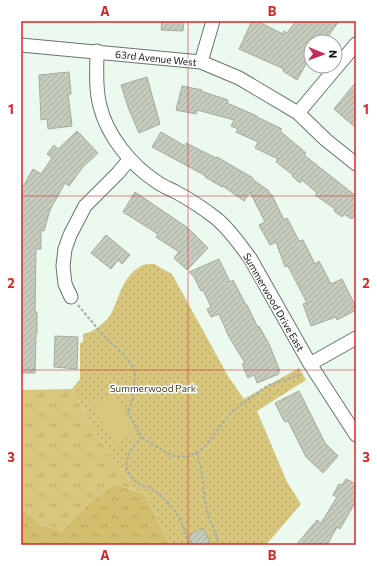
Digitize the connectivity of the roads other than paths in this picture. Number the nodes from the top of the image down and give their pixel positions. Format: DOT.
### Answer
graph roads {
  1 [pos="213,21"];
  2 [pos="356,44"];
  3 [pos="21,45"];
  4 [pos="97,51"];
  5 [pos="202,62"];
  6 [pos="298,113"];
  7 [pos="129,160"];
  8 [pos="356,164"];
  9 [pos="71,297"];
  10 [pos="356,338"];
  11 [pos="312,366"];
  12 [pos="356,435"];
  1 -- 5 [label="street"];
  2 -- 6 [label="street"];
  3 -- 4 [label="street, 63rd Avenue West"];
  4 -- 5 [label="street, 63rd Avenue West"];
  4 -- 7 [label="street, Summerwood Drive East"];
  5 -- 6 [label="street, 63rd Avenue West"];
  6 -- 8 [label="street, 63rd Avenue West"];
  7 -- 9 [label="street"];
  7 -- 11 [label="street, Summerwood Drive East"];
  10 -- 11 [label="street"];
  11 -- 12 [label="street, Summerwood Drive East"];
}
